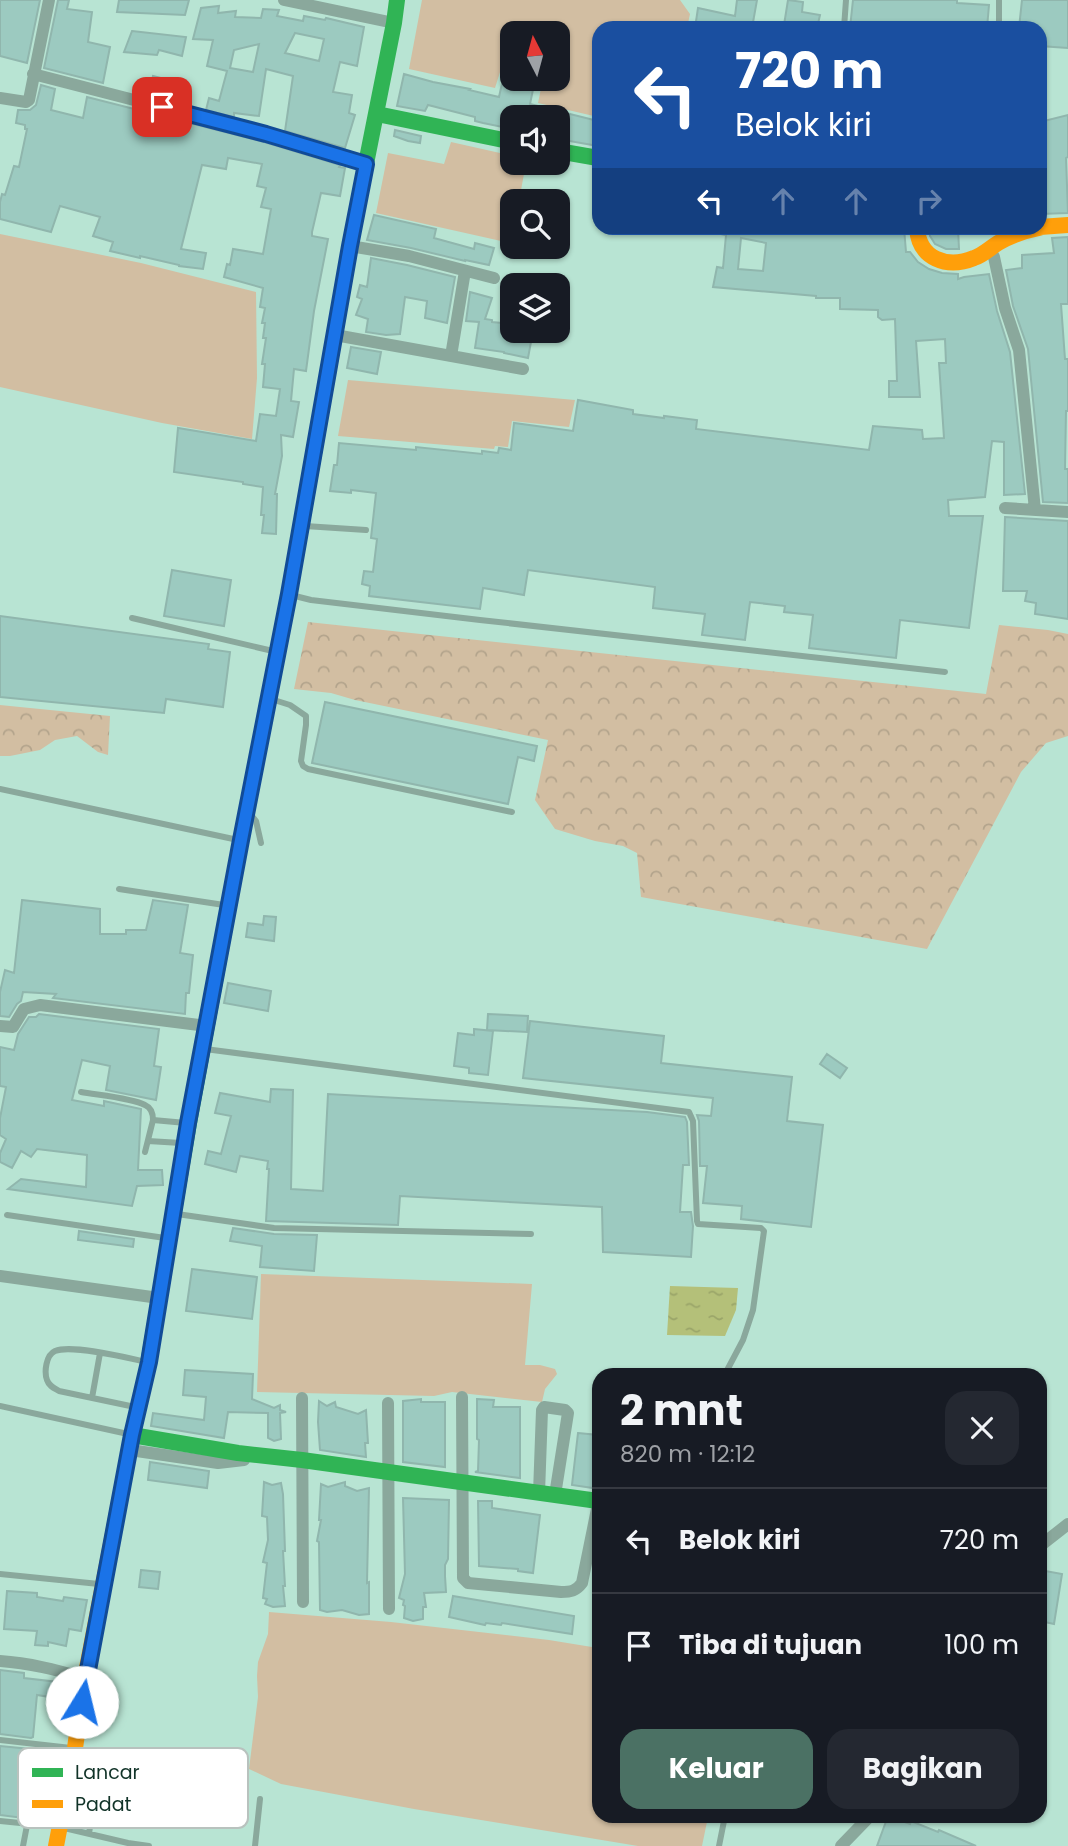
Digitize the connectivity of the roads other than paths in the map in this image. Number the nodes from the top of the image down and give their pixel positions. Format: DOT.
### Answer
graph roads {
  1 [pos="49,0"];
  2 [pos="285,0"];
  3 [pos="397,0"];
  4 [pos="846,0"];
  5 [pos="999,0"];
  6 [pos="844,21"];
  7 [pos="999,21"];
  8 [pos="394,23"];
  9 [pos="33,74"];
  10 [pos="0,98"];
  11 [pos="377,114"];
  12 [pos="500,139"];
  13 [pos="570,153"];
  14 [pos="592,157"];
  15 [pos="366,164"];
  16 [pos="1068,225"];
  17 [pos="1047,227"];
  18 [pos="917,235"];
  19 [pos="1017,235"];
  20 [pos="350,246"];
  21 [pos="989,249"];
  22 [pos="465,271"];
  23 [pos="494,278"];
  24 [pos="335,335"];
  25 [pos="452,356"];
  26 [pos="523,369"];
  27 [pos="1005,508"];
  28 [pos="1035,510"];
  29 [pos="1068,512"];
  30 [pos="301,525"];
  31 [pos="366,530"];
  32 [pos="289,594"];
  33 [pos="132,618"];
  34 [pos="279,652"];
  35 [pos="945,672"];
  36 [pos="268,699"];
  37 [pos="0,789"];
  38 [pos="247,809"];
  39 [pos="512,812"];
  40 [pos="241,840"];
  41 [pos="261,843"];
  42 [pos="119,889"];
  43 [pos="229,906"];
  44 [pos="0,1026"];
  45 [pos="207,1026"];
  46 [pos="203,1049"];
  47 [pos="81,1092"];
  48 [pos="153,1120"];
  49 [pos="188,1123"];
  50 [pos="148,1140"];
  51 [pos="185,1143"];
  52 [pos="145,1152"];
  53 [pos="174,1214"];
  54 [pos="7,1215"];
  55 [pos="531,1234"];
  56 [pos="170,1239"];
  57 [pos="0,1276"];
  58 [pos="159,1298"];
  59 [pos="100,1353"];
  60 [pos="149,1362"];
  61 [pos="728,1368"];
  62 [pos="462,1397"];
  63 [pos="92,1398"];
  64 [pos="302,1398"];
  65 [pos="388,1403"];
  66 [pos="0,1406"];
  67 [pos="138,1408"];
  68 [pos="131,1442"];
  69 [pos="302,1460"];
  70 [pos="388,1472"];
  71 [pos="462,1482"];
  72 [pos="547,1494"];
  73 [pos="592,1501"];
  74 [pos="1068,1524"];
  75 [pos="592,1532"];
  76 [pos="1047,1540"];
  77 [pos="0,1574"];
  78 [pos="103,1584"];
  79 [pos="303,1602"];
  80 [pos="389,1609"];
  81 [pos="0,1661"];
  82 [pos="85,1678"];
  83 [pos="0,1740"];
  84 [pos="75,1748"];
  85 [pos="260,1799"];
  86 [pos="0,1821"];
  87 [pos="724,1823"];
  88 [pos="864,1823"];
  89 [pos="18,1824"];
  90 [pos="26,1828"];
  91 [pos="60,1828"];
  92 [pos="64,1828"];
  93 [pos="90,1828"];
  94 [pos="89,1834"];
  95 [pos="848,1844"];
  96 [pos="23,1846"];
  97 [pos="56,1846"];
  98 [pos="149,1846"];
  99 [pos="255,1846"];
  100 [pos="719,1846"];
  1 -- 9 [label="street"];
  2 -- 8 [label="street"];
  3 -- 8 [label="main road"];
  4 -- 6 [label="lane"];
  5 -- 7 [label="lane"];
  8 -- 11 [label="main road"];
  9 -- 10 [label="street"];
  9 -- 15 [label="street"];
  11 -- 12 [label="main road"];
  11 -- 15 [label="main road"];
  13 -- 14 [label="main road"];
  15 -- 20 [label="main road"];
  16 -- 17 [label="main road"];
  18 -- 21 [label="main road"];
  19 -- 21 [label="main road"];
  20 -- 22 [label="street"];
  20 -- 24 [label="main road"];
  21 -- 28 [label="street"];
  22 -- 23 [label="street"];
  22 -- 25 [label="street"];
  24 -- 25 [label="street"];
  24 -- 30 [label="main road"];
  25 -- 26 [label="street"];
  27 -- 28 [label="street"];
  28 -- 29 [label="street"];
  30 -- 31 [label="lane"];
  30 -- 32 [label="main road"];
  32 -- 34 [label="main road"];
  32 -- 35 [label="lane"];
  33 -- 34 [label="lane"];
  34 -- 36 [label="main road"];
  36 -- 38 [label="main road"];
  36 -- 39 [label="lane"];
  37 -- 40 [label="lane"];
  38 -- 40 [label="main road"];
  38 -- 41 [label="lane"];
  40 -- 43 [label="main road"];
  42 -- 43 [label="lane"];
  43 -- 45 [label="main road"];
  44 -- 45 [label="street"];
  45 -- 46 [label="main road"];
  46 -- 49 [label="main road"];
  46 -- 61 [label="lane"];
  47 -- 48 [label="lane"];
  48 -- 49 [label="lane"];
  48 -- 50 [label="lane"];
  49 -- 51 [label="main road"];
  50 -- 51 [label="lane"];
  50 -- 52 [label="lane"];
  51 -- 53 [label="main road"];
  53 -- 55 [label="lane"];
  53 -- 56 [label="main road"];
  54 -- 56 [label="lane"];
  56 -- 58 [label="main road"];
  57 -- 58 [label="street"];
  58 -- 60 [label="main road"];
  59 -- 60 [label="lane"];
  59 -- 63 [label="lane"];
  59 -- 63 [label="lane"];
  60 -- 67 [label="main road"];
  62 -- 71 [label="street"];
  63 -- 67 [label="lane"];
  64 -- 69 [label="street"];
  65 -- 70 [label="street"];
  66 -- 68 [label="lane"];
  67 -- 68 [label="main road"];
  68 -- 69 [label="main road"];
  68 -- 78 [label="main road"];
  69 -- 70 [label="main road"];
  69 -- 79 [label="street"];
  70 -- 71 [label="main road"];
  70 -- 80 [label="street"];
  71 -- 72 [label="main road"];
  71 -- 75 [label="street"];
  72 -- 72 [label="street"];
  72 -- 73 [label="main road"];
  74 -- 76 [label="street"];
  77 -- 78 [label="lane"];
  78 -- 82 [label="main road"];
  81 -- 82 [label="street"];
  82 -- 84 [label="main road"];
  83 -- 84 [label="lane"];
  85 -- 99 [label="lane"];
  86 -- 89 [label="lane"];
  87 -- 100 [label="lane"];
  88 -- 95 [label="street"];
  90 -- 96 [label="lane"];
  91 -- 97 [label="main road"];
  92 -- 94 [label="lane"];
  93 -- 94 [label="lane"];
  94 -- 98 [label="lane"];
}
